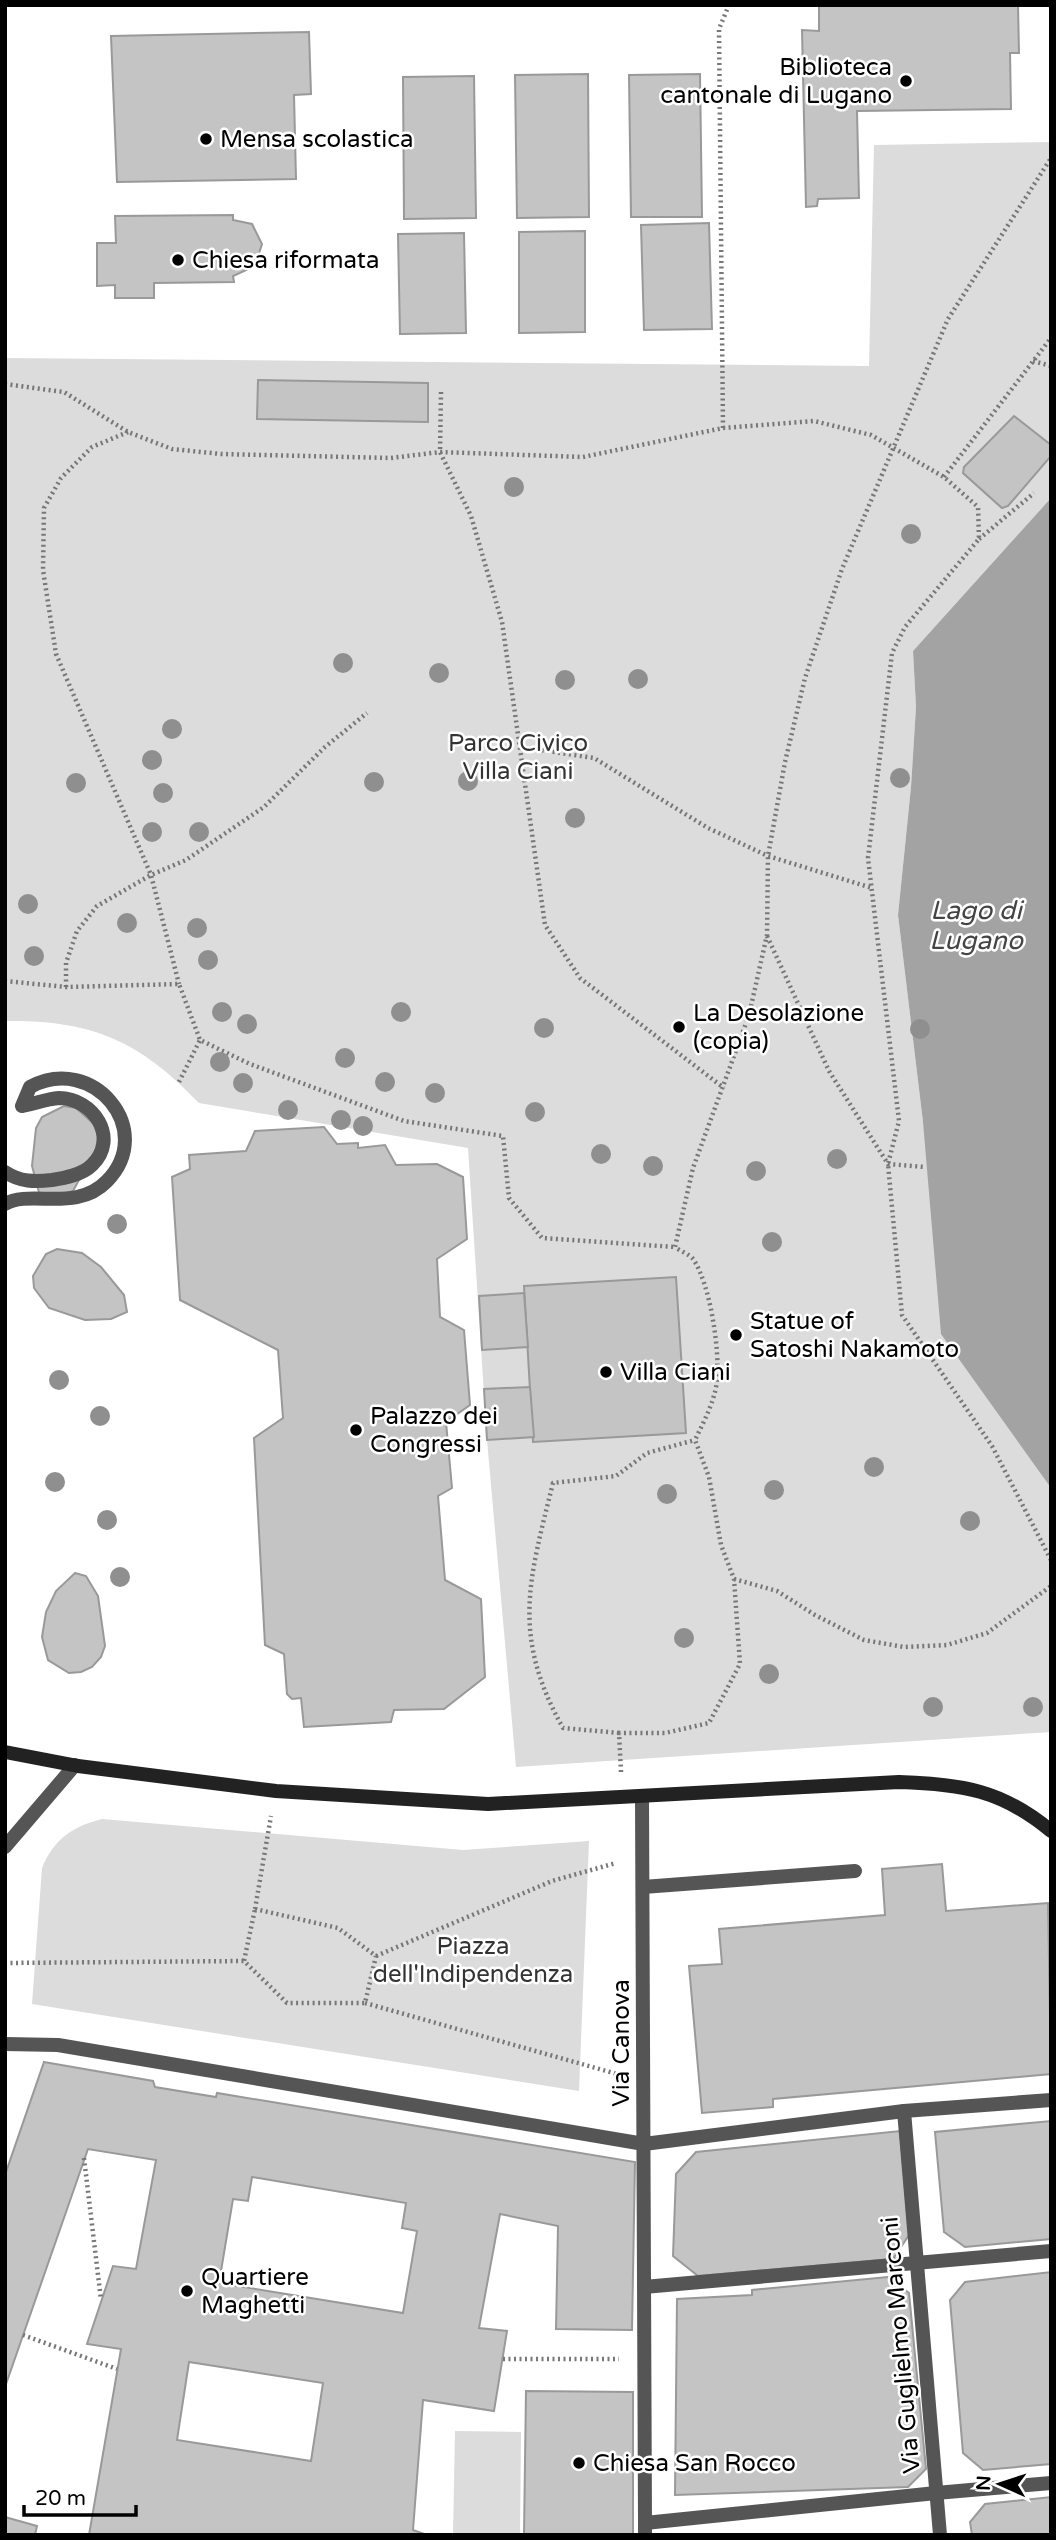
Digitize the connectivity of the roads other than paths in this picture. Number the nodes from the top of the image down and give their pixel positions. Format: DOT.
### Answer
graph roads {
  1 [pos="5,1172"];
  2 [pos="5,1204"];
  3 [pos="5,1752"];
  4 [pos="75,1765"];
  5 [pos="642,1798"];
  6 [pos="1051,1831"];
  7 [pos="5,1846"];
  8 [pos="855,1871"];
  9 [pos="643,1887"];
  10 [pos="5,2043"];
  11 [pos="1051,2100"];
  12 [pos="904,2111"];
  13 [pos="644,2144"];
  14 [pos="1051,2252"];
  15 [pos="916,2264"];
  16 [pos="644,2287"];
  17 [pos="1051,2483"];
  18 [pos="936,2493"];
  19 [pos="645,2529"];
  20 [pos="940,2535"];
  1 -- 2 [label="street"];
  3 -- 4 [label="main road"];
  4 -- 5 [label="main road"];
  4 -- 7 [label="street"];
  5 -- 6 [label="main road"];
  5 -- 9 [label="street, Via Canova"];
  8 -- 9 [label="street"];
  9 -- 13 [label="street, Via Canova"];
  10 -- 13 [label="street"];
  11 -- 12 [label="street"];
  12 -- 13 [label="street"];
  12 -- 15 [label="street, Via Guglielmo Marconi"];
  13 -- 16 [label="street, Via Canova"];
  14 -- 15 [label="street"];
  15 -- 16 [label="street"];
  15 -- 18 [label="street, Via Guglielmo Marconi"];
  16 -- 19 [label="street, Via Canova"];
  17 -- 18 [label="street"];
  18 -- 19 [label="street, Via Guglielmo Marconi"];
  18 -- 20 [label="street"];
}
